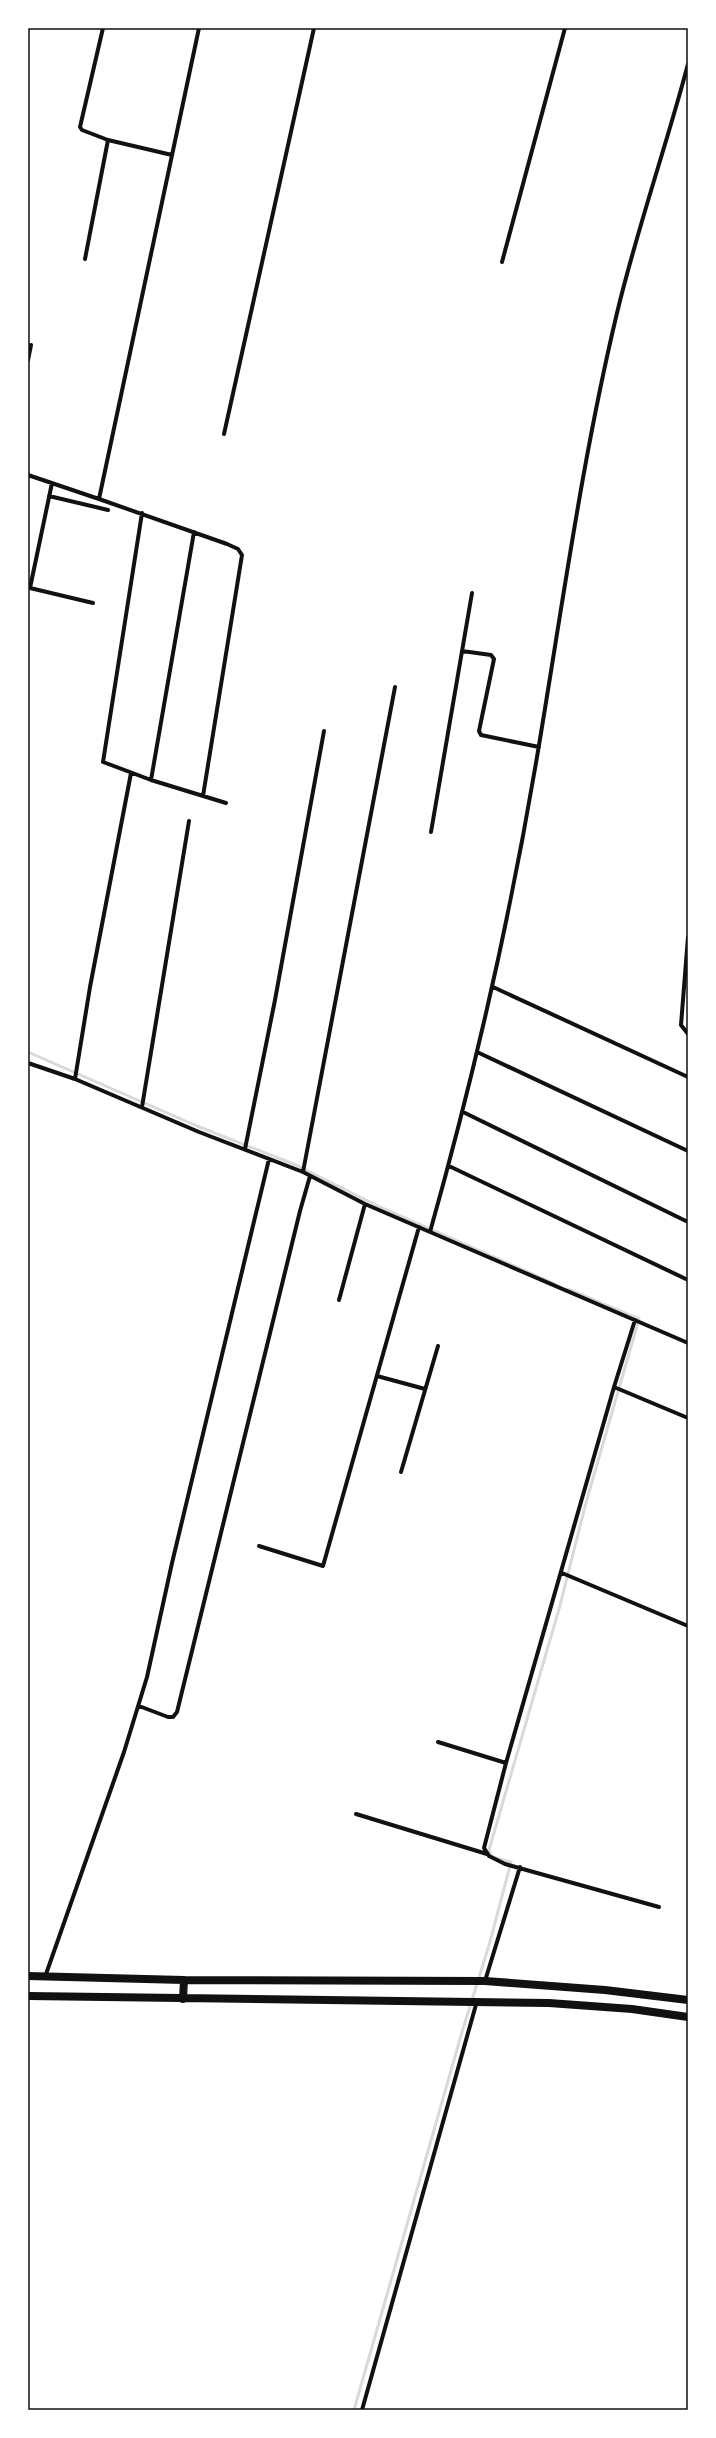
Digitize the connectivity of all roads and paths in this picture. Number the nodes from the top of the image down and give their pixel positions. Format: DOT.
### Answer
graph roads {
  1 [pos="103,28"];
  2 [pos="199,28"];
  3 [pos="314,28"];
  4 [pos="565,28"];
  5 [pos="688,64"];
  6 [pos="108,140"];
  7 [pos="172,155"];
  8 [pos="85,259"];
  9 [pos="502,262"];
  10 [pos="31,345"];
  11 [pos="28,360"];
  12 [pos="224,434"];
  13 [pos="28,475"];
  14 [pos="52,483"];
  15 [pos="49,496"];
  16 [pos="99,499"];
  17 [pos="108,510"];
  18 [pos="142,513"];
  19 [pos="194,532"];
  20 [pos="472,593"];
  21 [pos="93,603"];
  22 [pos="462,651"];
  23 [pos="395,687"];
  24 [pos="324,731"];
  25 [pos="539,747"];
  26 [pos="131,773"];
  27 [pos="151,780"];
  28 [pos="203,796"];
  29 [pos="226,803"];
  30 [pos="189,821"];
  31 [pos="431,832"];
  32 [pos="688,937"];
  33 [pos="493,987"];
  34 [pos="688,1034"];
  35 [pos="477,1052"];
  36 [pos="28,1063"];
  37 [pos="688,1077"];
  38 [pos="76,1079"];
  39 [pos="142,1107"];
  40 [pos="463,1112"];
  41 [pos="245,1149"];
  42 [pos="688,1150"];
  43 [pos="269,1158"];
  44 [pos="449,1166"];
  45 [pos="303,1172"];
  46 [pos="310,1176"];
  47 [pos="365,1204"];
  48 [pos="688,1222"];
  49 [pos="419,1227"];
  50 [pos="430,1232"];
  51 [pos="688,1280"];
  52 [pos="339,1300"];
  53 [pos="635,1320"];
  54 [pos="688,1343"];
  55 [pos="438,1346"];
  56 [pos="377,1376"];
  57 [pos="614,1387"];
  58 [pos="425,1389"];
  59 [pos="688,1418"];
  60 [pos="401,1472"];
  61 [pos="259,1546"];
  62 [pos="564,1573"];
  63 [pos="688,1626"];
  64 [pos="139,1706"];
  65 [pos="438,1742"];
  66 [pos="506,1763"];
  67 [pos="356,1814"];
  68 [pos="487,1854"];
  69 [pos="520,1867"];
  70 [pos="659,1908"];
  71 [pos="28,1976"];
  72 [pos="45,1977"];
  73 [pos="184,1980"];
  74 [pos="485,1981"];
  75 [pos="28,1996"];
  76 [pos="183,1999"];
  77 [pos="688,2000"];
  78 [pos="477,2001"];
  79 [pos="688,2018"];
  80 [pos="362,2410"];
  1 -- 6 [label="street"];
  2 -- 7 [label="street"];
  3 -- 12 [label="street"];
  4 -- 9 [label="street"];
  5 -- 25 [label="street"];
  6 -- 7 [label="street"];
  6 -- 8 [label="street"];
  7 -- 16 [label="street"];
  10 -- 11 [label="street"];
  13 -- 14 [label="street"];
  14 -- 15 [label="street"];
  14 -- 16 [label="street"];
  15 -- 17 [label="street"];
  15 -- 21 [label="street"];
  16 -- 18 [label="street"];
  18 -- 19 [label="street"];
  18 -- 26 [label="street"];
  19 -- 27 [label="street"];
  19 -- 28 [label="street"];
  20 -- 22 [label="street"];
  22 -- 25 [label="street"];
  22 -- 31 [label="street"];
  23 -- 45 [label="street"];
  24 -- 41 [label="street"];
  25 -- 33 [label="street"];
  26 -- 27 [label="street"];
  26 -- 38 [label="street"];
  27 -- 28 [label="street"];
  28 -- 29 [label="street"];
  30 -- 39 [label="street"];
  32 -- 34 [label="street"];
  33 -- 35 [label="street"];
  33 -- 37 [label="street"];
  35 -- 40 [label="street"];
  35 -- 42 [label="street"];
  36 -- 38 [label="street"];
  38 -- 39 [label="street"];
  39 -- 41 [label="street"];
  40 -- 44 [label="street"];
  40 -- 48 [label="street"];
  41 -- 43 [label="street"];
  43 -- 45 [label="street"];
  43 -- 64 [label="street"];
  44 -- 50 [label="street"];
  44 -- 51 [label="street"];
  45 -- 46 [label="street"];
  46 -- 47 [label="street"];
  46 -- 64 [label="street"];
  47 -- 49 [label="street"];
  47 -- 52 [label="street"];
  49 -- 50 [label="street"];
  49 -- 56 [label="street"];
  50 -- 53 [label="street"];
  53 -- 54 [label="street"];
  53 -- 57 [label="street"];
  55 -- 58 [label="street"];
  56 -- 58 [label="street"];
  56 -- 61 [label="street"];
  57 -- 59 [label="street"];
  57 -- 62 [label="street"];
  58 -- 60 [label="street"];
  62 -- 63 [label="street"];
  62 -- 66 [label="street"];
  64 -- 72 [label="street"];
  65 -- 66 [label="street"];
  66 -- 68 [label="street"];
  67 -- 68 [label="street"];
  68 -- 69 [label="street"];
  69 -- 70 [label="street"];
  69 -- 74 [label="street"];
  71 -- 72 [label="highway"];
  72 -- 73 [label="highway"];
  73 -- 74 [label="highway"];
  73 -- 76 [label="highway"];
  74 -- 77 [label="highway"];
  75 -- 76 [label="highway"];
  76 -- 78 [label="highway"];
  78 -- 79 [label="highway"];
  78 -- 80 [label="street"];
}
